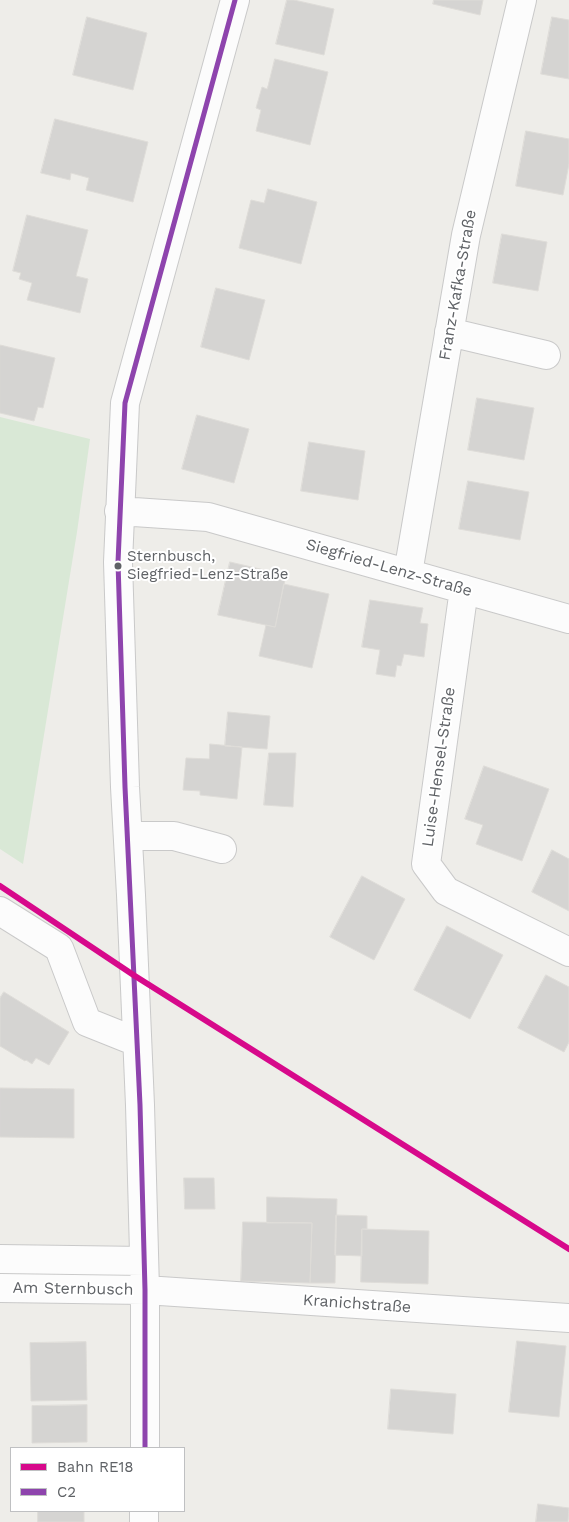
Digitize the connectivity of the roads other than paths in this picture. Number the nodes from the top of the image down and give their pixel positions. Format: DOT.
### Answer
graph roads {
  1 [pos="235,0"];
  2 [pos="522,0"];
  3 [pos="450,332"];
  4 [pos="546,355"];
  5 [pos="120,511"];
  6 [pos="408,573"];
  7 [pos="464,589"];
  8 [pos="569,619"];
  9 [pos="128,836"];
  10 [pos="222,849"];
  11 [pos="0,910"];
  12 [pos="569,952"];
  13 [pos="137,1042"];
  14 [pos="0,1260"];
  15 [pos="144,1261"];
  16 [pos="0,1288"];
  17 [pos="145,1290"];
  18 [pos="569,1318"];
  19 [pos="144,1447"];
  1 -- 5 [label="street"];
  2 -- 3 [label="street, Franz-Kafka-Straße"];
  3 -- 4 [label="street"];
  3 -- 6 [label="street, Franz-Kafka-Straße"];
  5 -- 6 [label="street, Siegfried-Lenz-Straße"];
  5 -- 9 [label="street"];
  6 -- 7 [label="street, Siegfried-Lenz-Straße"];
  7 -- 8 [label="street, Siegfried-Lenz-Straße"];
  7 -- 12 [label="street, Luise-Hensel-Straße"];
  9 -- 10 [label="street"];
  9 -- 13 [label="street"];
  11 -- 13 [label="street"];
  13 -- 15 [label="street"];
  14 -- 15 [label="street, Am Sternbusch"];
  15 -- 17 [label="street"];
  16 -- 17 [label="street, Am Sternbusch"];
  17 -- 18 [label="street, Kranichstraße"];
  17 -- 19 [label="street"];
}
